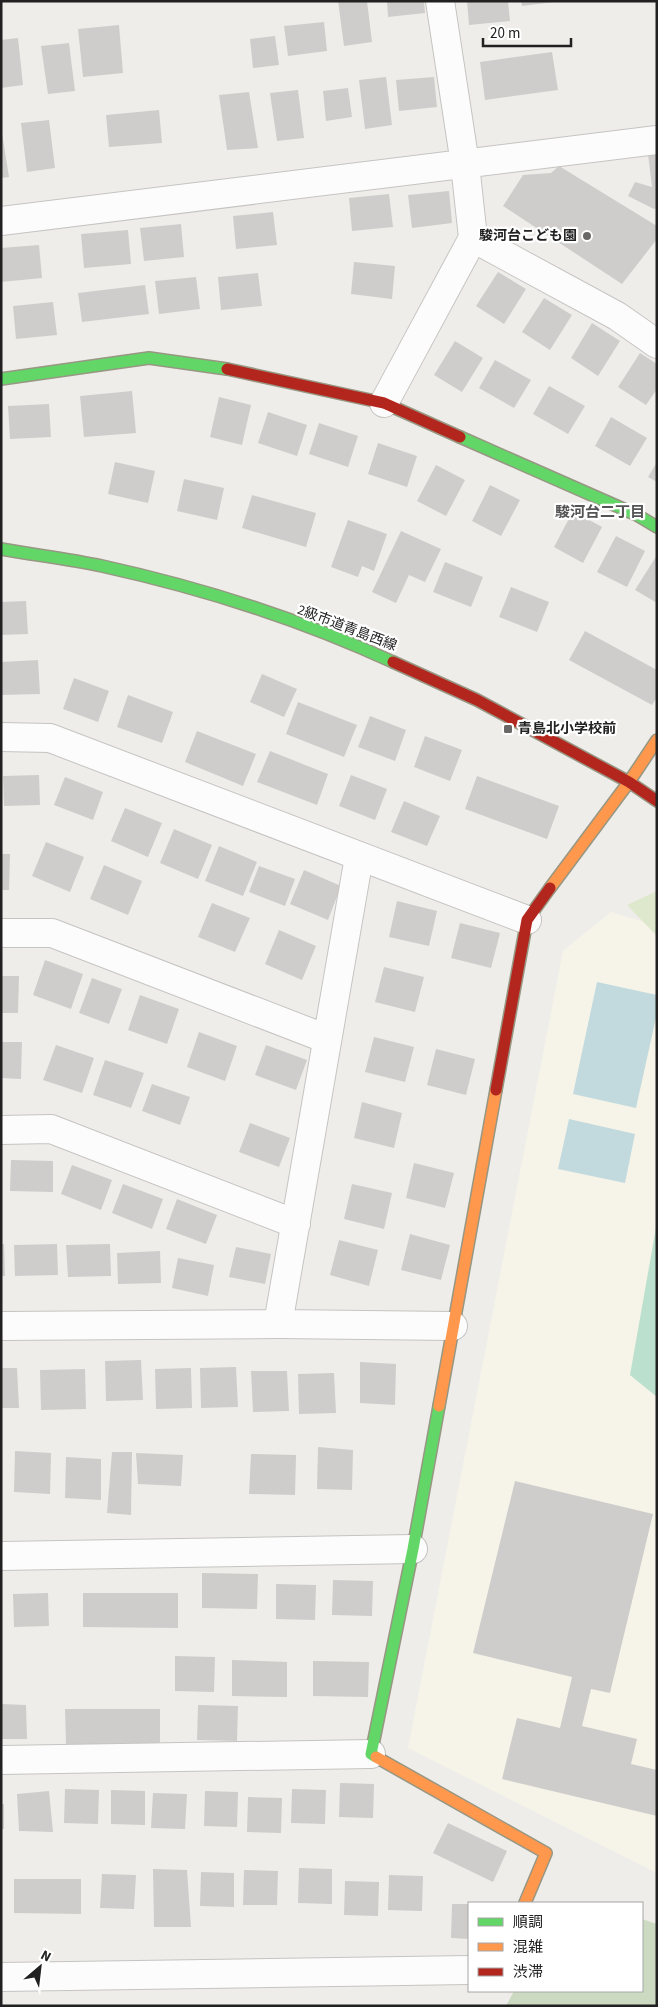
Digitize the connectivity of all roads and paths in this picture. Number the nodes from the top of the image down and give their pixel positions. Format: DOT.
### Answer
graph roads {
  1 [pos="440,1"];
  2 [pos="657,140"];
  3 [pos="465,164"];
  4 [pos="1,222"];
  5 [pos="473,238"];
  6 [pos="657,344"];
  7 [pos="1,379"];
  8 [pos="384,403"];
  9 [pos="657,527"];
  10 [pos="1,549"];
  11 [pos="1,737"];
  12 [pos="657,740"];
  13 [pos="629,782"];
  14 [pos="657,801"];
  15 [pos="359,857"];
  16 [pos="527,920"];
  17 [pos="1,933"];
  18 [pos="328,1039"];
  19 [pos="1,1130"];
  20 [pos="296,1224"];
  21 [pos="278,1324"];
  22 [pos="1,1326"];
  23 [pos="453,1326"];
  24 [pos="413,1549"];
  25 [pos="1,1556"];
  26 [pos="371,1754"];
  27 [pos="1,1760"];
  28 [pos="525,1902"];
  29 [pos="468,1970"];
  30 [pos="1,1977"];
  1 -- 3 [label="street"];
  2 -- 3 [label="street"];
  3 -- 4 [label="street"];
  3 -- 5 [label="street"];
  5 -- 6 [label="street"];
  5 -- 8 [label="street"];
  7 -- 8 [label="street"];
  8 -- 9 [label="street"];
  10 -- 13 [label="street, 2級市道青島西線"];
  11 -- 15 [label="street"];
  12 -- 13 [label="street"];
  13 -- 14 [label="street, 2級市道青島西線"];
  13 -- 16 [label="street"];
  15 -- 16 [label="street"];
  15 -- 18 [label="street"];
  16 -- 23 [label="street"];
  17 -- 18 [label="street"];
  18 -- 20 [label="street"];
  19 -- 20 [label="street"];
  20 -- 21 [label="street"];
  21 -- 22 [label="street"];
  21 -- 23 [label="street"];
  23 -- 24 [label="street"];
  24 -- 25 [label="street"];
  24 -- 26 [label="street"];
  26 -- 27 [label="street"];
  26 -- 28 [label="street"];
  29 -- 30 [label="street"];
}
